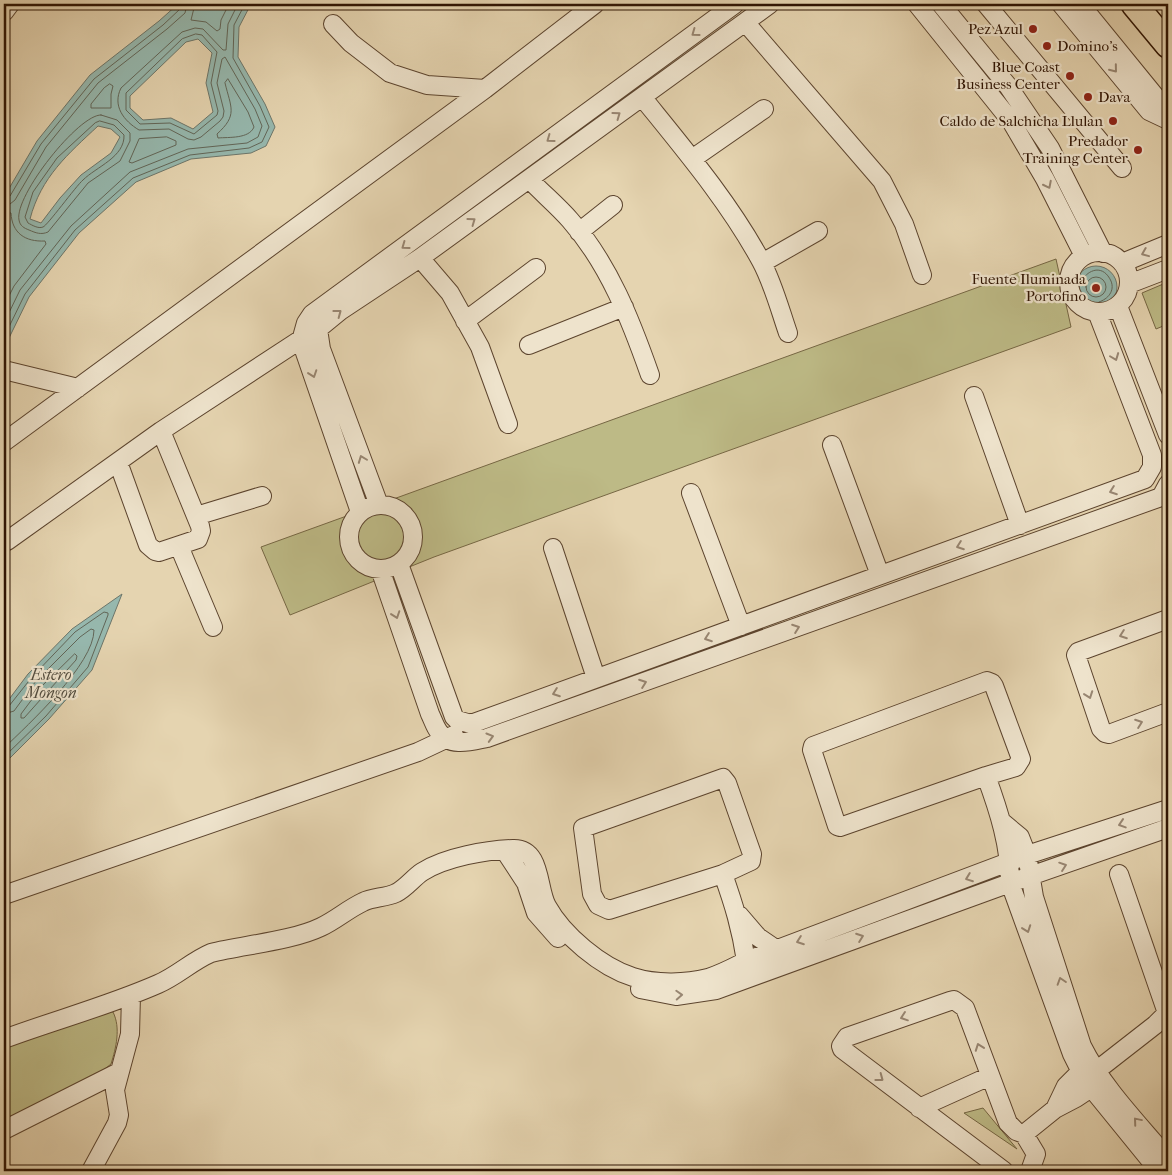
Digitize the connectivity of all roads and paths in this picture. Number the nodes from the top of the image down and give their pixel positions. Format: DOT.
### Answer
graph roads {
  1 [pos="10,4"];
  2 [pos="595,4"];
  3 [pos="735,4"];
  4 [pos="770,4"];
  5 [pos="917,4"];
  6 [pos="941,4"];
  7 [pos="986,4"];
  8 [pos="1061,4"];
  9 [pos="1080,4"];
  10 [pos="1134,4"];
  11 [pos="4,12"];
  12 [pos="745,22"];
  13 [pos="333,24"];
  14 [pos="974,44"];
  15 [pos="1168,45"];
  16 [pos="958,56"];
  17 [pos="485,89"];
  18 [pos="642,97"];
  19 [pos="764,109"];
  20 [pos="1168,112"];
  21 [pos="1168,120"];
  22 [pos="575,121"];
  23 [pos="587,137"];
  24 [pos="692,159"];
  25 [pos="1122,168"];
  26 [pos="529,179"];
  27 [pos="614,205"];
  28 [pos="818,231"];
  29 [pos="579,232"];
  30 [pos="1168,245"];
  31 [pos="1103,253"];
  32 [pos="1084,256"];
  33 [pos="420,258"];
  34 [pos="1122,263"];
  35 [pos="762,264"];
  36 [pos="536,268"];
  37 [pos="1168,269"];
  38 [pos="922,274"];
  39 [pos="1129,284"];
  40 [pos="1118,306"];
  41 [pos="624,307"];
  42 [pos="1097,312"];
  43 [pos="465,320"];
  44 [pos="318,329"];
  45 [pos="788,333"];
  46 [pos="302,337"];
  47 [pos="529,345"];
  48 [pos="4,370"];
  49 [pos="650,376"];
  50 [pos="78,388"];
  51 [pos="974,396"];
  52 [pos="508,424"];
  53 [pos="161,431"];
  54 [pos="1168,436"];
  55 [pos="4,442"];
  56 [pos="832,445"];
  57 [pos="118,462"];
  58 [pos="1152,467"];
  59 [pos="1168,477"];
  60 [pos="1168,484"];
  61 [pos="690,493"];
  62 [pos="262,496"];
  63 [pos="379,504"];
  64 [pos="360,512"];
  65 [pos="196,516"];
  66 [pos="1020,525"];
  67 [pos="7,541"];
  68 [pos="179,546"];
  69 [pos="553,548"];
  70 [pos="399,564"];
  71 [pos="380,569"];
  72 [pos="880,575"];
  73 [pos="810,601"];
  74 [pos="1168,619"];
  75 [pos="816,620"];
  76 [pos="741,626"];
  77 [pos="213,627"];
  78 [pos="596,678"];
  79 [pos="1168,712"];
  80 [pos="471,724"];
  81 [pos="447,739"];
  82 [pos="986,776"];
  83 [pos="1168,809"];
  84 [pos="1002,822"];
  85 [pos="1168,828"];
  86 [pos="1028,855"];
  87 [pos="1010,862"];
  88 [pos="723,874"];
  89 [pos="1119,874"];
  90 [pos="1032,877"];
  91 [pos="1010,883"];
  92 [pos="4,895"];
  93 [pos="737,913"];
  94 [pos="831,939"];
  95 [pos="777,950"];
  96 [pos="746,961"];
  97 [pos="712,984"];
  98 [pos="131,995"];
  99 [pos="1168,1012"];
  100 [pos="4,1039"];
  101 [pos="119,1072"];
  102 [pos="1092,1075"];
  103 [pos="990,1076"];
  104 [pos="919,1108"];
  105 [pos="4,1130"];
  106 [pos="1024,1134"];
  107 [pos="1168,1159"];
  108 [pos="981,1163"];
  109 [pos="91,1171"];
  110 [pos="1004,1171"];
  111 [pos="1030,1171"];
  112 [pos="1159,1171"];
  1 -- 11 [label="street"];
  2 -- 17 [label="street"];
  3 -- 22 [label="street, one-way"];
  4 -- 12 [label="street"];
  5 -- 16 [label="street"];
  6 -- 14 [label="street"];
  7 -- 25 [label="street"];
  8 -- 21 [label="street, one-way"];
  9 -- 20 [label="street"];
  10 -- 15 [label="highway"];
  12 -- 18 [label="street"];
  12 -- 38 [label="street"];
  13 -- 17 [label="street"];
  14 -- 16 [label="street"];
  14 -- 31 [label="street"];
  16 -- 32 [label="street, one-way"];
  17 -- 50 [label="street"];
  23 -- 18 [label="street, one-way"];
  18 -- 24 [label="street"];
  19 -- 24 [label="street"];
  22 -- 23 [label="street"];
  22 -- 46 [label="street, one-way"];
  23 -- 26 [label="street"];
  24 -- 35 [label="street"];
  26 -- 29 [label="street"];
  33 -- 26 [label="street, one-way"];
  27 -- 29 [label="street"];
  28 -- 35 [label="street"];
  29 -- 41 [label="street"];
  30 -- 34 [label="street, one-way"];
  31 -- 32 [label="street"];
  31 -- 34 [label="street"];
  32 -- 42 [label="street"];
  33 -- 43 [label="street"];
  44 -- 33 [label="street, one-way"];
  34 -- 39 [label="street"];
  35 -- 45 [label="street"];
  36 -- 43 [label="street"];
  37 -- 39 [label="street"];
  39 -- 40 [label="street"];
  40 -- 42 [label="street"];
  40 -- 54 [label="street"];
  41 -- 47 [label="street"];
  41 -- 49 [label="street"];
  42 -- 58 [label="street, one-way"];
  43 -- 52 [label="street"];
  44 -- 46 [label="street"];
  63 -- 44 [label="street, one-way"];
  46 -- 53 [label="street"];
  46 -- 64 [label="street, one-way"];
  48 -- 50 [label="street"];
  50 -- 55 [label="street"];
  51 -- 66 [label="street"];
  53 -- 57 [label="street"];
  53 -- 65 [label="street"];
  56 -- 72 [label="street"];
  57 -- 67 [label="street"];
  57 -- 68 [label="street"];
  58 -- 59 [label="street"];
  58 -- 66 [label="street, one-way"];
  60 -- 75 [label="street"];
  61 -- 76 [label="street"];
  62 -- 65 [label="street"];
  63 -- 64 [label="street"];
  63 -- 70 [label="street"];
  64 -- 71 [label="street"];
  65 -- 68 [label="street"];
  66 -- 72 [label="street, one-way"];
  68 -- 77 [label="street"];
  69 -- 78 [label="street"];
  70 -- 71 [label="street"];
  70 -- 80 [label="street"];
  71 -- 81 [label="street, one-way"];
  72 -- 73 [label="street"];
  73 -- 75 [label="street"];
  73 -- 76 [label="street"];
  74 -- 79 [label="street, one-way"];
  81 -- 75 [label="street, one-way"];
  76 -- 78 [label="street, one-way"];
  78 -- 80 [label="street, one-way"];
  80 -- 81 [label="street"];
  81 -- 92 [label="street"];
  82 -- 82 [label="street"];
  82 -- 84 [label="street"];
  83 -- 86 [label="street, one-way"];
  84 -- 86 [label="street"];
  84 -- 87 [label="street"];
  90 -- 85 [label="street, one-way"];
  86 -- 87 [label="street"];
  86 -- 90 [label="street"];
  87 -- 91 [label="street"];
  87 -- 94 [label="street, one-way"];
  88 -- 88 [label="street"];
  88 -- 93 [label="street"];
  89 -- 99 [label="street"];
  90 -- 91 [label="street"];
  102 -- 90 [label="street, one-way"];
  94 -- 91 [label="street, one-way"];
  91 -- 102 [label="street, one-way"];
  93 -- 95 [label="street"];
  93 -- 96 [label="street"];
  94 -- 95 [label="street, one-way"];
  94 -- 97 [label="street"];
  95 -- 96 [label="street"];
  96 -- 97 [label="street"];
  97 -- 98 [label="street"];
  98 -- 100 [label="street"];
  98 -- 101 [label="street"];
  99 -- 102 [label="street"];
  101 -- 105 [label="street"];
  101 -- 109 [label="street"];
  102 -- 106 [label="street"];
  107 -- 102 [label="street, one-way"];
  102 -- 112 [label="street"];
  103 -- 104 [label="street"];
  103 -- 104 [label="street, one-way"];
  103 -- 106 [label="street"];
  104 -- 108 [label="street"];
  106 -- 111 [label="street"];
  108 -- 110 [label="street"];
}
